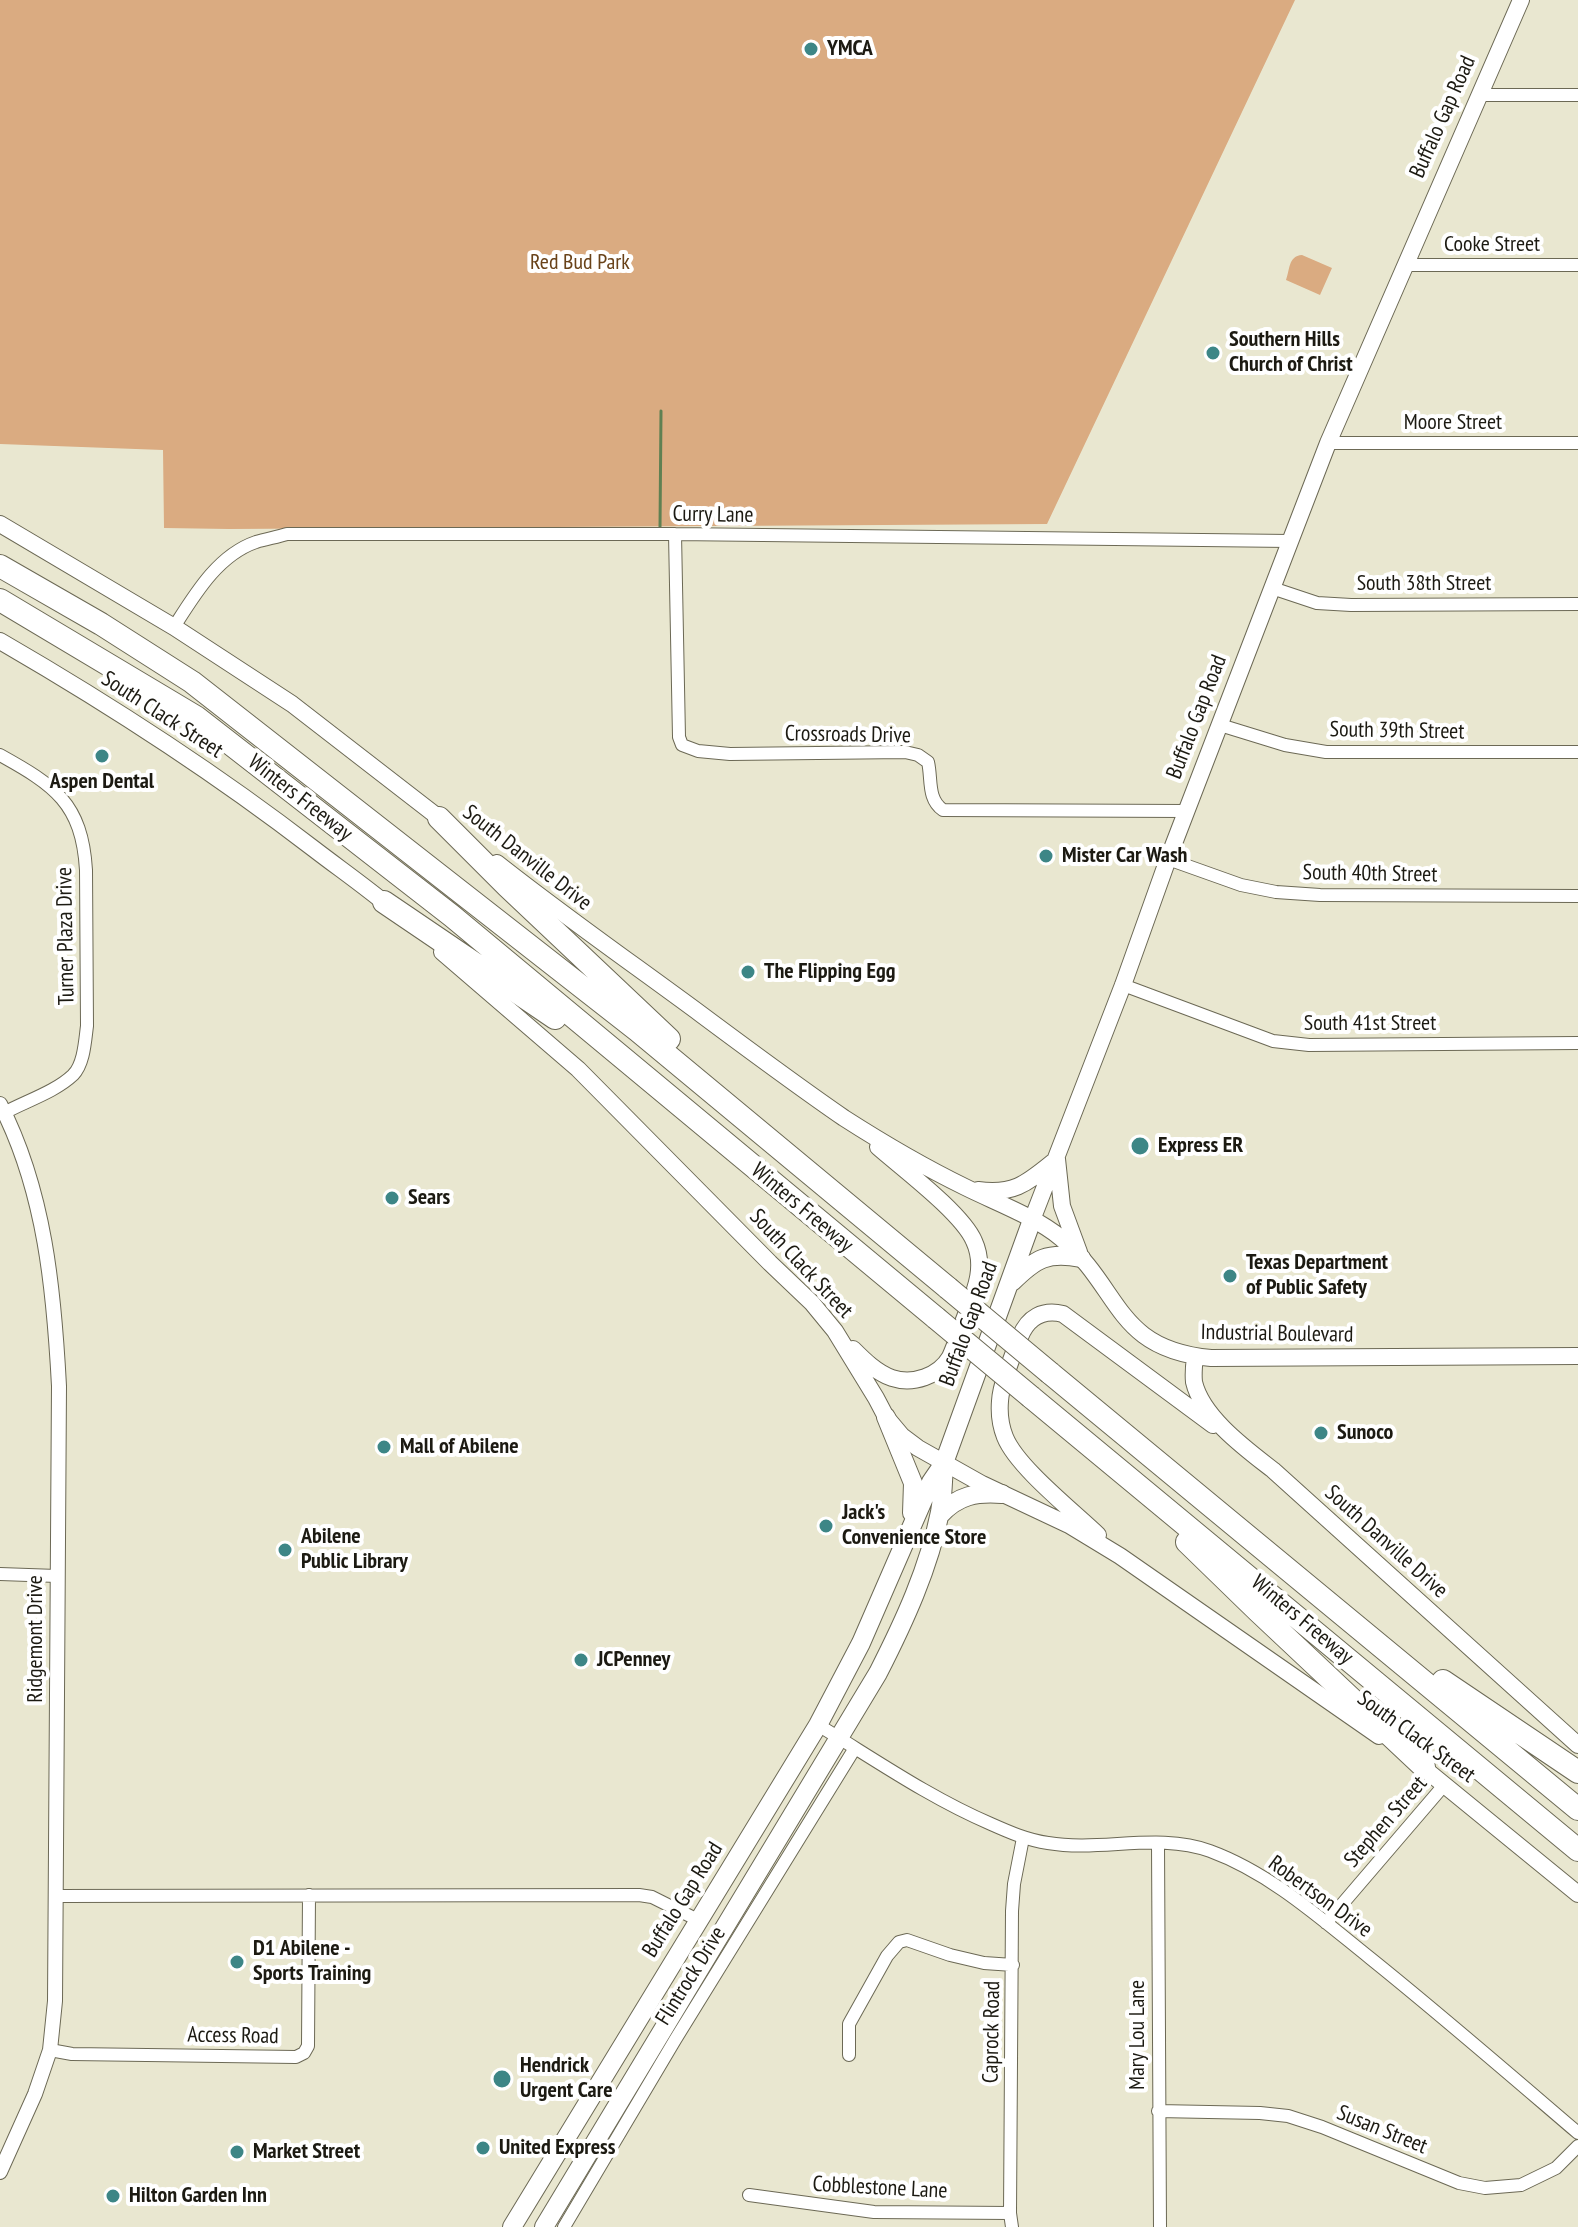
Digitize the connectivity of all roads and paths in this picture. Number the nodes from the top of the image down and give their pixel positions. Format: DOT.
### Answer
graph roads {
  1 [pos="1521,0"];
  2 [pos="1480,95"];
  3 [pos="1578,95"];
  4 [pos="1406,265"];
  5 [pos="1578,265"];
  6 [pos="1328,443"];
  7 [pos="1578,443"];
  8 [pos="0,524"];
  9 [pos="675,534"];
  10 [pos="1290,541"];
  11 [pos="0,566"];
  12 [pos="1272,588"];
  13 [pos="0,600"];
  14 [pos="1578,604"];
  15 [pos="174,627"];
  16 [pos="0,641"];
  17 [pos="1220,725"];
  18 [pos="1578,752"];
  19 [pos="0,755"];
  20 [pos="1186,811"];
  21 [pos="439,818"];
  22 [pos="1168,859"];
  23 [pos="1578,896"];
  24 [pos="384,902"];
  25 [pos="1123,985"];
  26 [pos="1578,1043"];
  27 [pos="655,1087"];
  28 [pos="2,1109"];
  29 [pos="844,1118"];
  30 [pos="1056,1158"];
  31 [pos="808,1173"];
  32 [pos="968,1188"];
  33 [pos="1032,1220"];
  34 [pos="1081,1258"];
  35 [pos="1008,1287"];
  36 [pos="835,1331"];
  37 [pos="1195,1356"];
  38 [pos="1578,1356"];
  39 [pos="886,1417"];
  40 [pos="1081,1437"];
  41 [pos="1237,1442"];
  42 [pos="944,1463"];
  43 [pos="1002,1494"];
  44 [pos="940,1515"];
  45 [pos="912,1522"];
  46 [pos="1120,1556"];
  47 [pos="0,1574"];
  48 [pos="57,1576"];
  49 [pos="1350,1621"];
  50 [pos="818,1725"];
  51 [pos="847,1743"];
  52 [pos="1578,1745"];
  53 [pos="1424,1767"];
  54 [pos="1578,1772"];
  55 [pos="1445,1784"];
  56 [pos="1578,1809"];
  57 [pos="1023,1838"];
  58 [pos="1158,1844"];
  59 [pos="1578,1850"];
  60 [pos="1578,1894"];
  61 [pos="309,1895"];
  62 [pos="57,1896"];
  63 [pos="700,1921"];
  64 [pos="1326,1923"];
  65 [pos="706,1959"];
  66 [pos="1013,1965"];
  67 [pos="50,2050"];
  68 [pos="849,2055"];
  69 [pos="1158,2111"];
  70 [pos="1578,2133"];
  71 [pos="1578,2146"];
  72 [pos="0,2172"];
  73 [pos="749,2195"];
  74 [pos="1010,2213"];
  75 [pos="512,2227"];
  76 [pos="544,2227"];
  77 [pos="564,2227"];
  78 [pos="1012,2227"];
  79 [pos="1160,2227"];
  1 -- 2 [label="main road, Buffalo Gap Road"];
  2 -- 3 [label="street"];
  2 -- 4 [label="main road, Buffalo Gap Road"];
  4 -- 5 [label="street, Cooke Street"];
  4 -- 6 [label="main road, Buffalo Gap Road"];
  6 -- 7 [label="street, Moore Street"];
  6 -- 10 [label="main road, Buffalo Gap Road"];
  8 -- 15 [label="main road, South Danville Drive"];
  9 -- 10 [label="street, Curry Lane"];
  9 -- 15 [label="street, Curry Lane"];
  9 -- 20 [label="street, Crossroads Drive"];
  10 -- 12 [label="main road, Buffalo Gap Road"];
  11 -- 31 [label="highway, Winters Freeway"];
  12 -- 14 [label="street, South 38th Street"];
  12 -- 17 [label="main road, Buffalo Gap Road"];
  13 -- 27 [label="highway, Winters Freeway"];
  15 -- 21 [label="main road, South Danville Drive"];
  16 -- 24 [label="main road, South Clack Street"];
  17 -- 18 [label="street, South 39th Street"];
  17 -- 20 [label="main road, Buffalo Gap Road"];
  19 -- 28 [label="street, Turner Plaza Drive"];
  20 -- 22 [label="main road, Buffalo Gap Road"];
  21 -- 29 [label="main road, South Danville Drive"];
  21 -- 31 [label="highway"];
  22 -- 23 [label="street, South 40th Street"];
  22 -- 25 [label="main road, Buffalo Gap Road"];
  24 -- 27 [label="highway"];
  24 -- 36 [label="main road, South Clack Street"];
  25 -- 26 [label="street, South 41st Street"];
  25 -- 30 [label="main road, Buffalo Gap Road"];
  27 -- 40 [label="highway, Winters Freeway, bridge"];
  28 -- 48 [label="street, Ridgemont Drive"];
  29 -- 32 [label="main road, South Danville Drive"];
  29 -- 36 [label="main road"];
  30 -- 32 [label="main road"];
  30 -- 33 [label="main road, Buffalo Gap Road"];
  30 -- 34 [label="main road"];
  31 -- 49 [label="highway, Winters Freeway, bridge"];
  32 -- 33 [label="main road, South Danville Drive"];
  33 -- 34 [label="main road, Industrial Boulevard"];
  33 -- 35 [label="main road, Buffalo Gap Road"];
  34 -- 35 [label="main road"];
  34 -- 37 [label="main road, Industrial Boulevard"];
  35 -- 42 [label="main road, Buffalo Gap Road"];
  36 -- 39 [label="main road, South Clack Street"];
  37 -- 38 [label="main road, Industrial Boulevard"];
  37 -- 41 [label="main road, South Danville Drive"];
  39 -- 42 [label="main road, South Clack Street"];
  39 -- 45 [label="main road"];
  40 -- 53 [label="highway"];
  40 -- 59 [label="highway, Winters Freeway"];
  41 -- 46 [label="main road"];
  41 -- 52 [label="main road, South Danville Drive"];
  42 -- 43 [label="main road, South Clack Street"];
  42 -- 44 [label="main road, Buffalo Gap Road"];
  42 -- 45 [label="main road, Buffalo Gap Road"];
  43 -- 44 [label="main road"];
  43 -- 46 [label="main road, South Clack Street"];
  44 -- 51 [label="main road, Buffalo Gap Road"];
  45 -- 50 [label="main road, Buffalo Gap Road"];
  46 -- 53 [label="main road, South Clack Street"];
  47 -- 48 [label="street"];
  48 -- 62 [label="street, Ridgemont Drive"];
  49 -- 54 [label="highway"];
  49 -- 56 [label="highway, Winters Freeway"];
  50 -- 51 [label="street, Robertson Drive"];
  50 -- 63 [label="main road, Buffalo Gap Road"];
  51 -- 57 [label="street, Robertson Drive"];
  51 -- 65 [label="main road, Buffalo Gap Road"];
  51 -- 77 [label="street, Flintrock Drive"];
  53 -- 55 [label="main road, South Clack Street"];
  55 -- 60 [label="main road, South Clack Street"];
  55 -- 64 [label="street, Stephen Street"];
  57 -- 58 [label="street, Robertson Drive"];
  57 -- 66 [label="street, Caprock Road"];
  58 -- 64 [label="street, Robertson Drive"];
  58 -- 69 [label="street, Mary Lou Lane"];
  61 -- 62 [label="street"];
  61 -- 63 [label="street"];
  61 -- 67 [label="street, Access Road"];
  62 -- 67 [label="street, Ridgemont Drive"];
  63 -- 65 [label="main road"];
  63 -- 75 [label="main road, Buffalo Gap Road"];
  64 -- 70 [label="street, Robertson Drive"];
  65 -- 76 [label="main road, Buffalo Gap Road"];
  66 -- 68 [label="street"];
  66 -- 74 [label="street, Caprock Road"];
  67 -- 72 [label="street, Ridgemont Drive"];
  69 -- 71 [label="street, Susan Street"];
  69 -- 79 [label="street, Mary Lou Lane"];
  73 -- 74 [label="street, Cobblestone Lane"];
  74 -- 78 [label="street, Caprock Road"];
}
